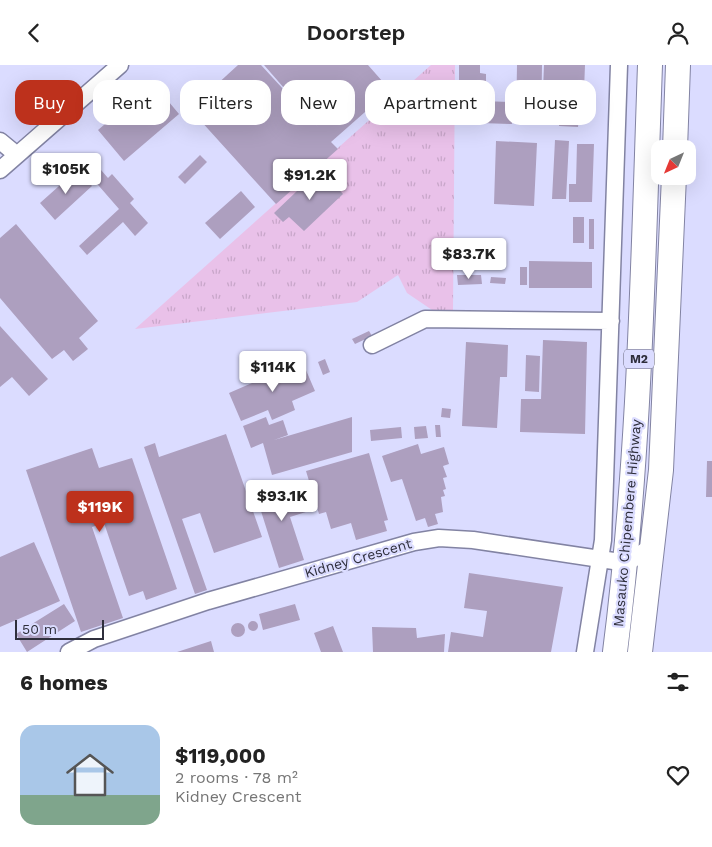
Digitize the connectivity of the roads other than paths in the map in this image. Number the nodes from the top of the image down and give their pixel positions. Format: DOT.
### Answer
graph roads {
  1 [pos="120,65"];
  2 [pos="619,65"];
  3 [pos="650,65"];
  4 [pos="678,65"];
  5 [pos="675,140"];
  6 [pos="0,141"];
  7 [pos="17,155"];
  8 [pos="0,169"];
  9 [pos="674,185"];
  10 [pos="611,321"];
  11 [pos="372,345"];
  12 [pos="654,545"];
  13 [pos="599,559"];
  14 [pos="627,563"];
  15 [pos="69,652"];
  16 [pos="585,652"];
  17 [pos="615,652"];
  18 [pos="640,652"];
  1 -- 7 [label="street"];
  2 -- 10 [label="street"];
  3 -- 14 [label="highway, Masauko Chipembere Highway / M2"];
  4 -- 5 [label="highway"];
  6 -- 7 [label="street"];
  7 -- 8 [label="street"];
  9 -- 12 [label="highway, Masauko Chipembere Highway / M2"];
  10 -- 11 [label="street"];
  10 -- 13 [label="street"];
  12 -- 14 [label="street"];
  12 -- 18 [label="highway, Masauko Chipembere Highway / M2"];
  13 -- 14 [label="street, Kidney Crescent"];
  13 -- 15 [label="street, Kidney Crescent"];
  13 -- 16 [label="street"];
  14 -- 17 [label="highway, Masauko Chipembere Highway / M2"];
}
